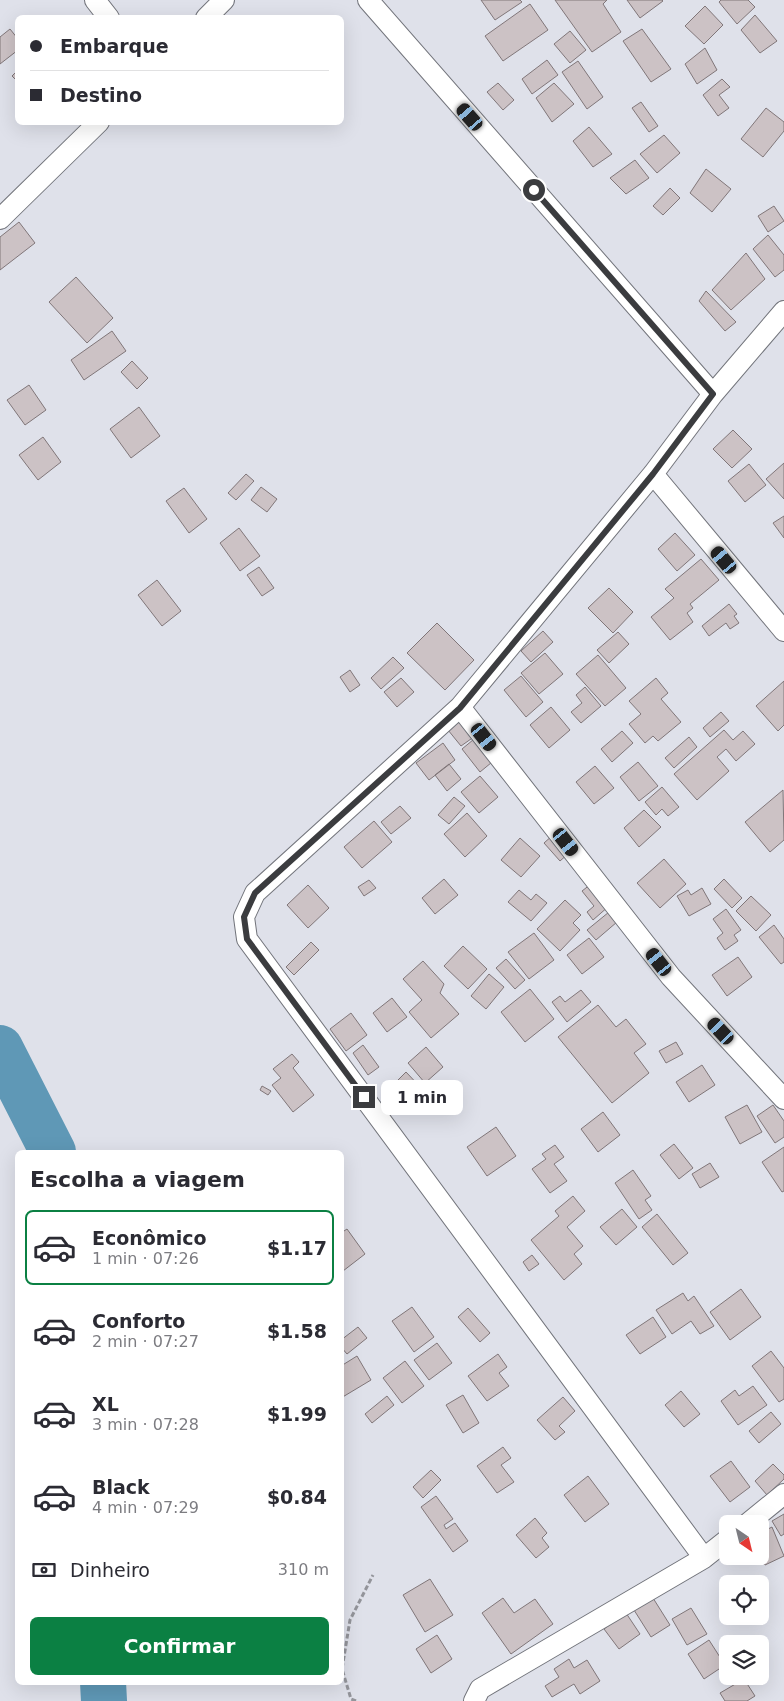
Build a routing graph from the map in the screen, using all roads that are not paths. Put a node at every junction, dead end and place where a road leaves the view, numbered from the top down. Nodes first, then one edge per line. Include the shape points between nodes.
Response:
1 (95, 0) edge
2 (224, 0) edge
3 (368, 0) edge
4 (107, 15) edge
5 (209, 15) edge
6 (95, 125) edge
7 (0, 219) edge
8 (784, 311) edge
9 (713, 394) junction
10 (653, 474) junction
11 (784, 631) edge
12 (460, 708) junction
13 (784, 1099) edge
14 (784, 1494) edge
15 (758, 1515) edge
16 (719, 1546) edge
17 (704, 1558) junction
18 (474, 1701) edge

1 - 4 street
2 - 5 street
3 - 9 street
6 - 7 street
8 - 9 street
9 - 10 street
10 - 11 street
10 - 12 street
12 - 13 street via 671,977
12 - 17 street via 255,893 244,917 247,939
14 - 15 street
16 - 17 street
17 - 18 street via 480,1689

